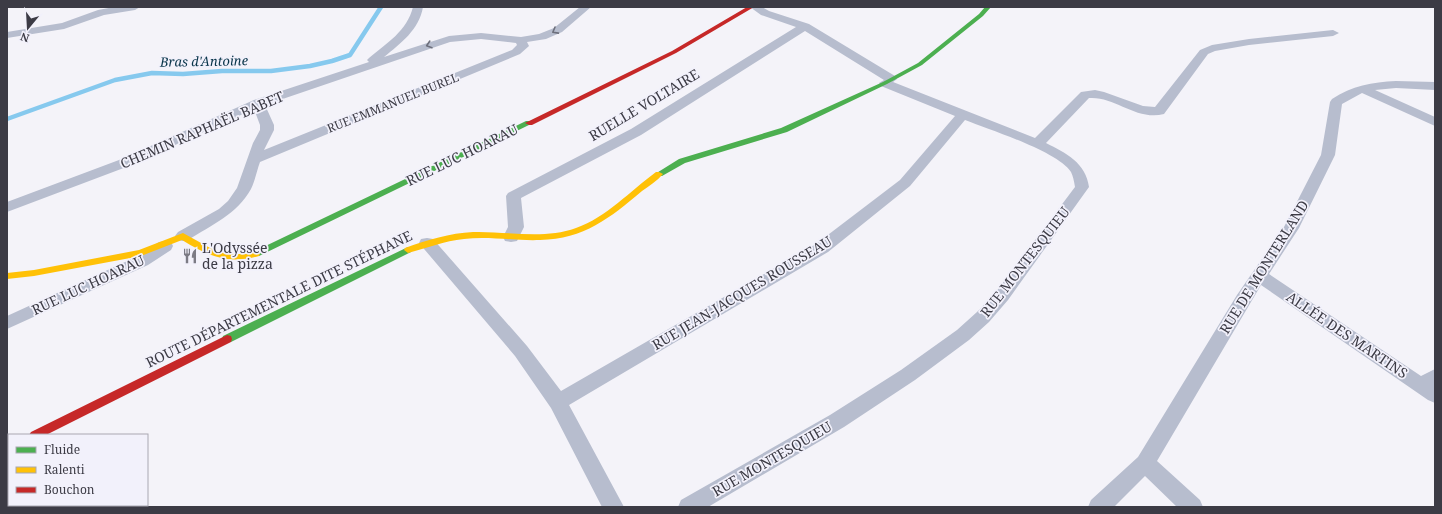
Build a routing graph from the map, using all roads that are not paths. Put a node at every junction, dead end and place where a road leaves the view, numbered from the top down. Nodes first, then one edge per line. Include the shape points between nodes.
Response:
1 (135, 7) edge
2 (418, 7) edge
3 (586, 7) edge
4 (751, 7) edge
5 (756, 7) edge
6 (988, 7) edge
7 (86, 12) edge
8 (805, 26) junction
9 (1333, 32) dead end
10 (7, 35) edge
11 (521, 40) junction
12 (368, 65) junction
13 (888, 81) junction
14 (1435, 86) edge
15 (1363, 89) junction
16 (258, 103) junction
17 (963, 114) junction
18 (1435, 122) edge
19 (1037, 144) junction
20 (255, 159) junction
21 (7, 207) edge
22 (183, 236) junction
23 (511, 237) junction
24 (168, 244) junction
25 (427, 244) junction
26 (1259, 275) junction
27 (7, 276) edge
28 (7, 323) edge
29 (1430, 385) edge
30 (558, 402) junction
31 (37, 434) edge
32 (1145, 462) junction
33 (612, 507) edge
34 (689, 507) edge
35 (1099, 507) edge
36 (1192, 507) edge

1 - 7 street
2 - 12 street, CHEMIN RAPHAËL BABET via 413,23 404,34
3 -> 11 street via 551,34
4 - 22 main road, RUE LUC HOARAU via 674,52 632,73 254,255 237,259 218,256
5 - 8 street, RUE MONTESQUIEU via 765,14
6 - 13 main road, ROUTE DÉPARTEMENTALE DITE STÉPHANE via 920,64
7 - 10 street via 64,26
8 - 13 street, RUE MONTESQUIEU
8 - 23 street, RUELLE VOLTAIRE via 636,132 513,196 516,226
9 - 19 street via 1212,48 1204,52 1159,111 1143,110 1101,95 1085,95
11 -> 12 street via 481,36 449,39
11 - 20 street, RUE EMMANUEL BUREL via 522,46 516,52
12 - 16 street, CHEMIN RAPHAËL BABET
13 - 17 street, RUE MONTESQUIEU
13 - 23 main road, ROUTE DÉPARTEMENTALE DITE STÉPHANE via 784,130 682,161 656,176 606,217 587,227 569,234 544,238
14 - 15 street via 1381,85
15 - 18 street
15 - 26 street, RUE DE MONTERLAND via 1346,94 1336,102 1328,155 1291,228
16 - 20 street via 267,130
16 - 21 street, CHEMIN RAPHAËL BABET via 124,164
17 - 19 street, RUE MONTESQUIEU
17 - 30 street, RUE JEAN-JACQUES ROUSSEAU via 905,183 822,248
19 - 34 street, RUE MONTESQUIEU via 1075,167 1080,173 1082,187 1002,296 983,317 963,335 908,375 837,421
20 - 22 street via 244,188 233,204
22 - 24 main road, RUE LUC HOARAU
23 - 25 main road, ROUTE DÉPARTEMENTALE DITE STÉPHANE via 462,236
24 - 27 main road, RUE LUC HOARAU via 141,253
24 - 28 street, RUE LUC HOARAU via 142,261
25 - 30 street via 522,351
25 - 31 main road, ROUTE DÉPARTEMENTALE DITE STÉPHANE via 398,254
26 - 29 street, ALLÉE DES MARTINS
26 - 32 street, RUE DE MONTERLAND
30 - 33 street
32 - 35 street, RUE DE MONTERLAND
32 - 36 street

